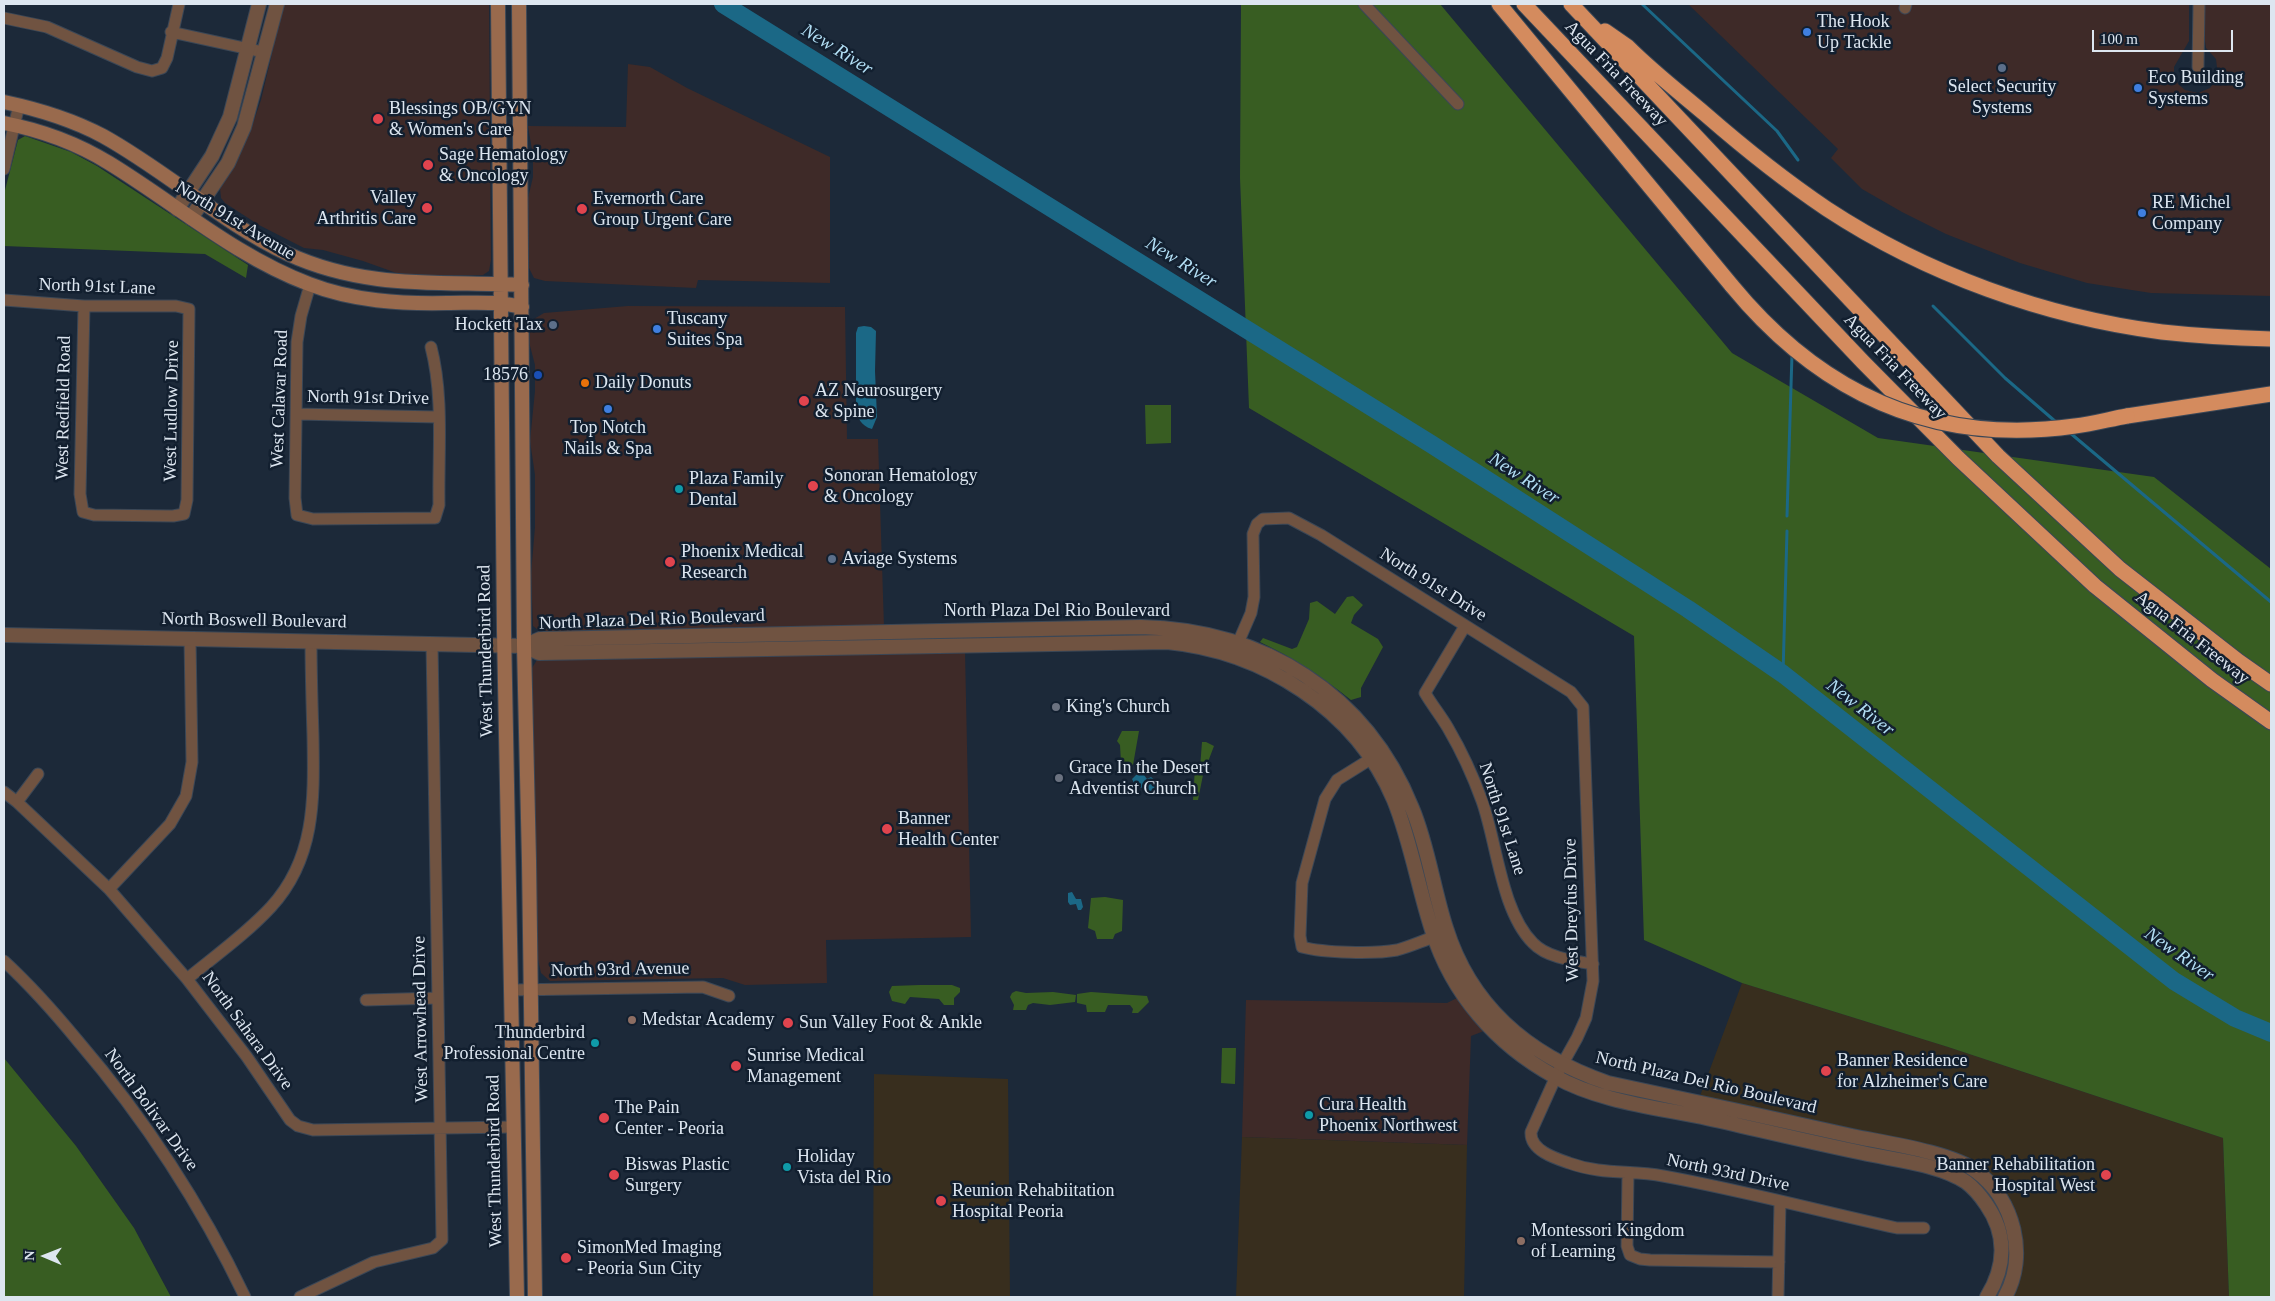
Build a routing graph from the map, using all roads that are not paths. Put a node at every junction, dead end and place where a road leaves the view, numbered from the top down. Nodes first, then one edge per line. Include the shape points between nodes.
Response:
1 (179, 4) edge
2 (259, 4) edge
3 (277, 4) edge
4 (498, 4) edge
5 (520, 4) edge
6 (1364, 4) edge
7 (1499, 4) edge
8 (1524, 4) edge
9 (2199, 4) edge
10 (1574, 7) edge
11 (4, 18) edge
12 (171, 32) junction
13 (247, 48) junction
14 (263, 52) junction
15 (2198, 67) dead end
16 (4, 102) edge
17 (1458, 104) dead end
18 (19, 105) junction
19 (9, 124) edge
20 (4, 169) edge
21 (189, 192) junction
22 (203, 202) junction
23 (177, 209) junction
24 (191, 218) junction
25 (362, 277) junction
26 (502, 284) junction
27 (310, 285) junction
28 (522, 285) junction
29 (4, 300) edge
30 (502, 302) junction
31 (84, 306) junction
32 (522, 307) junction
33 (190, 309) joint
34 (2271, 339) edge
35 (431, 347) dead end
36 (2271, 394) edge
37 (296, 414) junction
38 (438, 417) junction
39 (184, 514) joint
40 (1465, 626) junction
41 (1033, 630) junction
42 (950, 631) junction
43 (858, 632) junction
44 (770, 634) junction
45 (4, 636) edge
46 (639, 636) junction
47 (1189, 638) junction
48 (190, 639) junction
49 (310, 641) junction
50 (1238, 643) junction
51 (432, 644) junction
52 (1034, 644) junction
53 (504, 646) junction
54 (524, 646) junction
55 (950, 646) junction
56 (858, 648) junction
57 (770, 649) junction
58 (639, 651) junction
59 (1301, 681) junction
60 (2271, 684) edge
61 (1578, 699) joint
62 (2271, 722) edge
63 (1376, 755) junction
64 (38, 774) dead end
65 (4, 792) edge
66 (17, 802) junction
67 (109, 889) junction
68 (1434, 937) junction
69 (4, 960) edge
70 (1594, 964) junction
71 (187, 979) junction
72 (531, 989) junction
73 (510, 990) junction
74 (729, 996) dead end
75 (438, 998) junction
76 (366, 1000) dead end
77 (1479, 1006) junction
78 (1562, 1064) junction
79 (1556, 1078) junction
80 (513, 1127) junction
81 (440, 1128) junction
82 (1531, 1139) joint
83 (1628, 1173) junction
84 (533, 1196) junction
85 (1780, 1202) junction
86 (1924, 1228) dead end
87 (2008, 1235) junction
88 (1778, 1262) junction
89 (245, 1297) edge
90 (300, 1297) edge
91 (517, 1297) edge
92 (536, 1297) edge
93 (1778, 1297) edge
94 (1986, 1297) edge
95 (2005, 1297) edge

1 - 12 street
2 - 13 street
3 - 14 street
4 - 26 main road, West Thunderbird Road
5 - 28 main road
6 - 17 street
7 - 36 highway, bridge via 1754,313 1806,360 1843,386 1889,407 1956,425 2012,430 2076,426
8 - 62 highway, Agua Fria Freeway via 1958,458 2095,586 2212,680
9 - 15 street
10 - 34 highway via 1628,47 1770,168 1829,210 1918,259 2015,298 2092,318 2169,332
10 - 60 highway, Agua Fria Freeway via 1998,456 2120,569
11 - 12 street via 47,27 152,71 162,68
12 - 13 street
13 - 14 street
13 - 21 street via 227,125
14 - 22 street via 244,127 228,163
16 - 18 main road, North 91st Avenue
18 - 19 street
18 - 21 main road, North 91st Avenue via 103,136
19 - 20 street
19 - 23 main road, North 91st Avenue via 69,143 102,159
21 - 22 main road, North 91st Avenue
21 - 23 street
22 - 24 street
22 - 25 main road, North 91st Avenue via 259,239 289,254
23 - 24 main road, North 91st Avenue
24 - 27 main road, North 91st Avenue via 250,256
25 - 26 main road, North 91st Avenue via 405,283
25 - 27 main road via 343,280 330,277
26 - 28 main road, North 91st Avenue
26 - 30 main road, West Thunderbird Road
27 - 30 main road, North 91st Avenue via 357,298 403,303
27 - 37 street, West Calavar Road via 298,329
28 - 32 main road
29 - 31 street, North 91st Lane
30 - 32 main road, North 91st Avenue
30 - 53 main road, West Thunderbird Road
31 - 33 street, North 91st Lane via 176,306
31 - 39 street, West Redfield Road via 80,494 83,512 94,515
32 - 54 main road
33 - 39 street, West Ludlow Drive via 187,500
35 - 38 street via 436,366
37 - 38 street, North 91st Drive
37 - 38 street, West Calavar Road via 297,515 313,519 435,518 438,505
40 - 50 street, North 91st Drive via 1302,524 1289,518 1263,519 1253,534 1254,597
40 - 61 street, North 91st Drive
40 - 70 street, North 91st Lane via 1426,693 1470,771 1483,803 1513,913 1524,932 1534,945 1548,952
41 - 42 street, North Plaza Del Rio Boulevard
41 - 47 street, North Plaza Del Rio Boulevard via 1141,626
41 - 52 street
42 - 43 street, North Plaza Del Rio Boulevard
42 - 55 street
43 - 44 street, North Plaza Del Rio Boulevard
43 - 56 street
44 - 46 street, North Plaza Del Rio Boulevard
44 - 57 street
45 - 48 street, North Boswell Boulevard
46 - 54 street, North Plaza Del Rio Boulevard via 540,639
46 - 58 street
47 - 50 street, North Plaza Del Rio Boulevard
47 - 52 street, North Plaza Del Rio Boulevard
47 - 59 street, North Plaza Del Rio Boulevard
48 - 49 street, North Boswell Boulevard
48 - 67 street via 192,762 186,796 170,824
49 - 51 street, North Boswell Boulevard
49 - 71 street via 313,803 308,840 293,873 272,906
50 - 59 street, North Plaza Del Rio Boulevard via 1276,658
51 - 53 street, North Boswell Boulevard
51 - 75 street, West Arrowhead Drive
52 - 55 street, North Plaza Del Rio Boulevard
53 - 54 street, North Plaza Del Rio Boulevard
53 - 73 main road, West Thunderbird Road
54 - 58 street, North Plaza Del Rio Boulevard via 539,653
54 - 72 main road
55 - 56 street, North Plaza Del Rio Boulevard
56 - 57 street, North Plaza Del Rio Boulevard
57 - 58 street, North Plaza Del Rio Boulevard
59 - 63 street, North Plaza Del Rio Boulevard via 1332,694 1346,708
61 - 70 street, West Dreyfus Drive via 1583,707 1584,721
63 - 68 street, North Plaza Del Rio Boulevard via 1400,818
63 - 68 street via 1338,780 1324,799 1302,883 1302,946 1314,950 1396,950
63 - 77 street, North Plaza Del Rio Boulevard via 1399,778 1419,827 1450,941
64 - 66 street
65 - 66 street, North Sahara Drive
66 - 67 street, North Sahara Drive
67 - 71 street, North Sahara Drive
68 - 77 street, North Plaza Del Rio Boulevard via 1448,971
69 - 89 street, North Bolivar Drive via 113,1082 154,1138 205,1220
70 - 78 street, West Dreyfus Drive via 1586,1018
71 - 81 street, North Sahara Drive via 290,1120 298,1126 312,1130
72 - 73 street, North 93rd Avenue
72 - 74 street, North 93rd Avenue via 703,986
72 - 84 main road
73 - 80 main road, West Thunderbird Road
75 - 76 street
75 - 81 street, West Arrowhead Drive
77 - 78 street, North Plaza Del Rio Boulevard
77 - 79 street, North Plaza Del Rio Boulevard via 1517,1053
78 - 79 street, West Dreyfus Drive
78 - 87 street, North Plaza Del Rio Boulevard via 1608,1083 1964,1164 1986,1180 2002,1202
79 - 82 street, West Dreyfus Drive via 1531,1132
79 - 87 street, North Plaza Del Rio Boulevard via 1616,1099 1950,1174 1975,1190
80 - 81 street, North Sahara Drive
80 - 84 main road via 521,1132 525,1172
80 - 91 main road, West Thunderbird Road
81 - 90 street, West Arrowhead Drive via 442,1240 433,1248 374,1262
82 - 83 street, North 93rd Drive via 1542,1151 1567,1162 1599,1172
83 - 85 street, North 93rd Drive via 1662,1176
83 - 88 street via 1627,1246 1630,1254 1650,1260
84 - 92 main road
85 - 86 street, North 93rd Drive via 1897,1228
85 - 88 street
87 - 94 street via 2000,1269
87 - 95 street via 2016,1265
88 - 93 street

